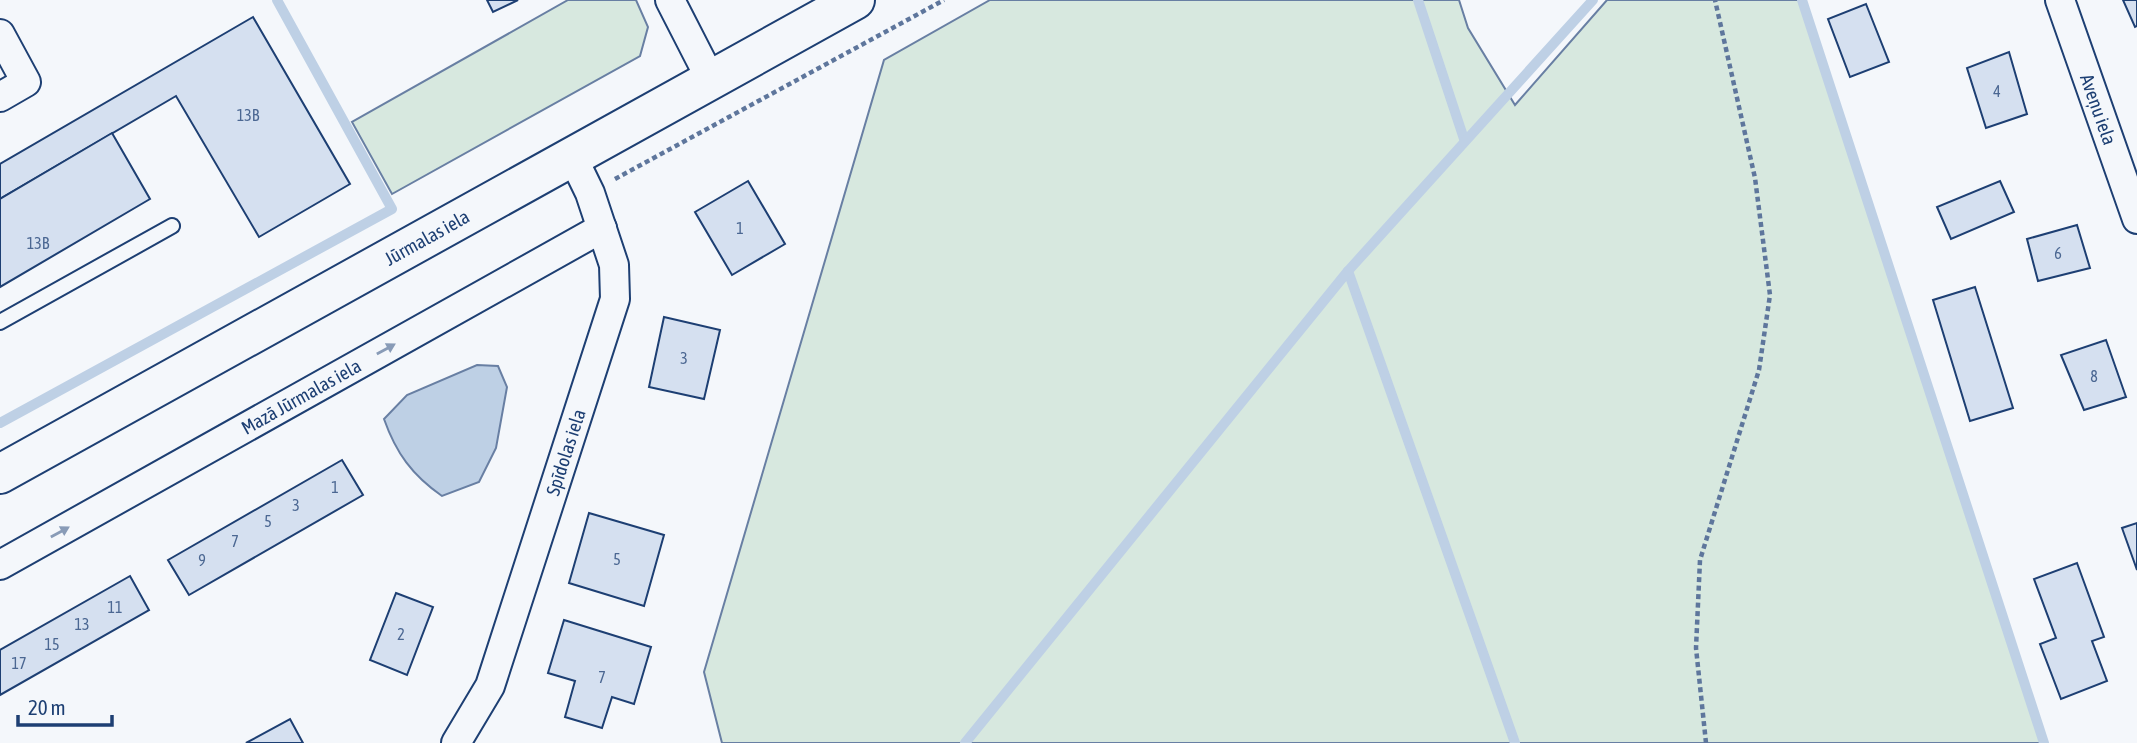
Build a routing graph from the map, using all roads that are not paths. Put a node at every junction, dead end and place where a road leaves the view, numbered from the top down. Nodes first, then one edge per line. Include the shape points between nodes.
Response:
1 (670, 0) edge
2 (855, 0) edge
3 (2060, 0) edge
4 (0, 34) edge
5 (711, 80) junction
6 (0, 97) edge
7 (573, 158) junction
8 (2137, 219) edge
9 (172, 226) dead end
10 (602, 229) junction
11 (0, 322) edge
12 (0, 474) edge
13 (0, 565) edge
14 (456, 743) edge

1 - 5 street
2 - 5 main road, Jūrmalas iela
3 - 8 street, Aveņu iela
4 - 6 street via 26,82
5 - 7 main road, Jūrmalas iela
7 - 10 street, Spīdolas iela
7 - 12 main road, Jūrmalas iela
9 - 11 lane
13 -> 10 street, Mazā Jūrmalas iela
10 - 14 street, Spīdolas iela via 614,265 615,299 490,686

